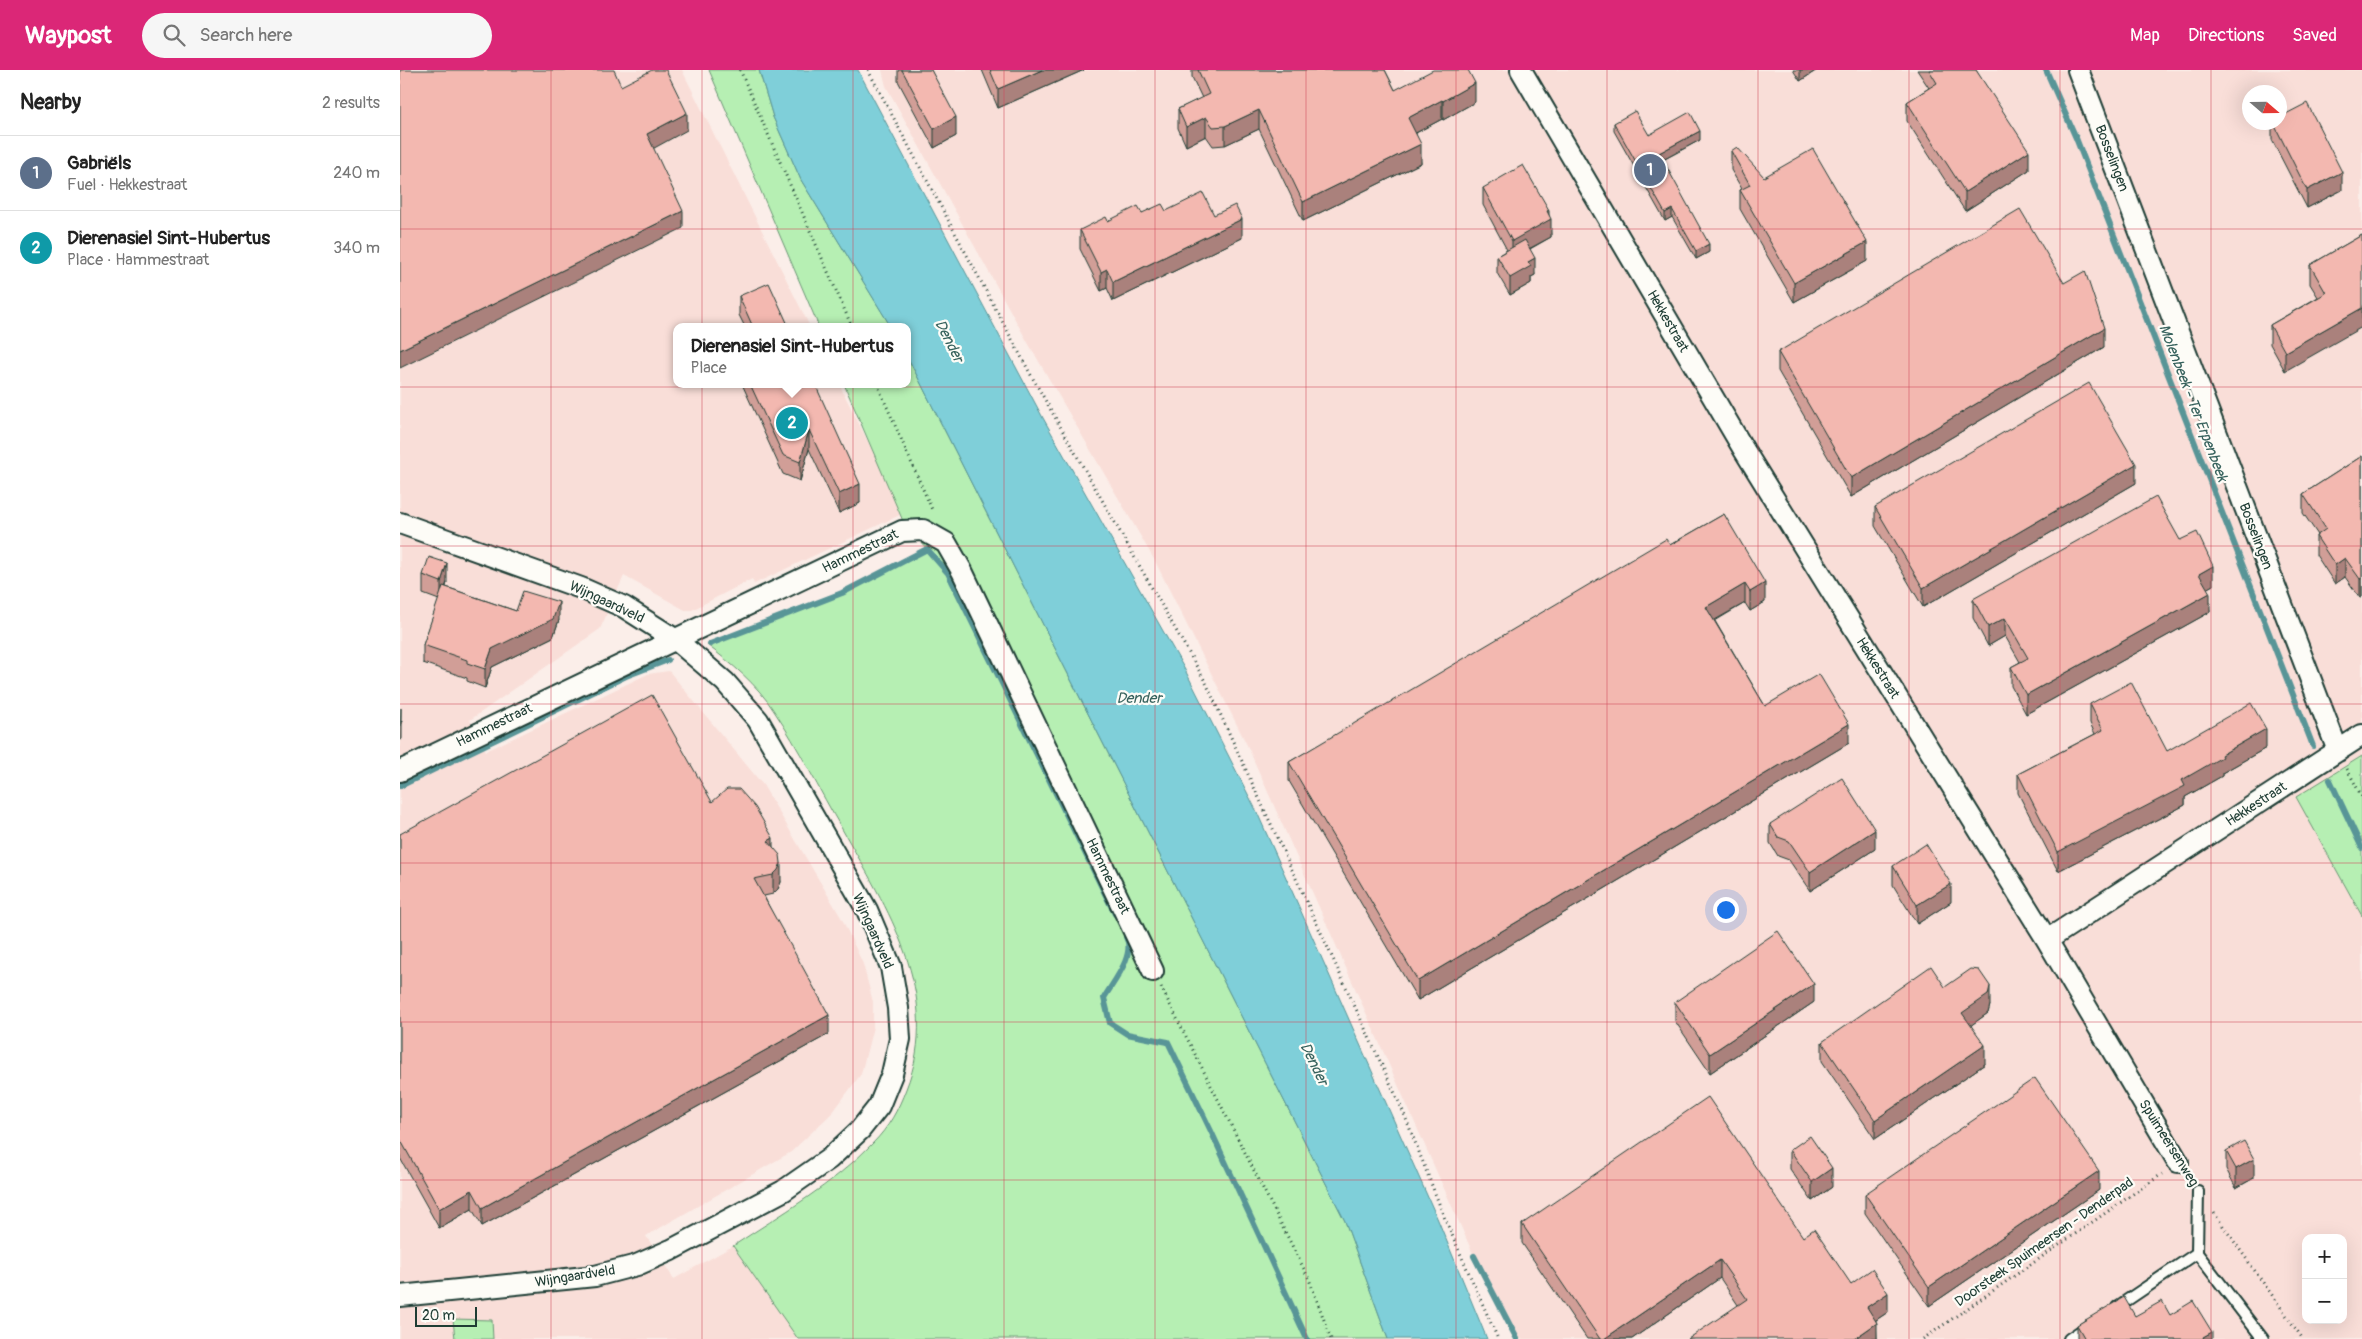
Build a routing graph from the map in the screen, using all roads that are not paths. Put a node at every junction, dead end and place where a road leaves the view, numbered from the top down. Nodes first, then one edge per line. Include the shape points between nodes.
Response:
1 (1521, 70) edge
2 (2078, 70) edge
3 (400, 523) edge
4 (676, 640) junction
5 (2362, 735) edge
6 (2338, 751) junction
7 (400, 771) edge
8 (2047, 940) junction
9 (1153, 971) road end
10 (2178, 1162) road end
11 (2198, 1191) road end
12 (2197, 1253) junction
13 (400, 1296) edge
14 (2069, 1339) edge
15 (2263, 1339) edge

1 - 8 street, Hekkestraat via 1744,450
2 - 6 street, Bosselingen
3 - 4 street, Wijngaardveld via 581,588 624,607
4 - 7 street, Hammestraat
4 - 9 street, Hammestraat via 902,531 923,530 946,543
4 - 13 street, Wijngaardveld via 724,682 758,720 867,910 881,941 892,968 900,1039 892,1074 879,1106 860,1130 829,1159 783,1191 637,1265 595,1276
5 - 6 street, Hekkestraat
6 - 8 street, Hekkestraat
8 - 10 street, Spuimeersenweg
11 - 12 lane
12 - 14 lane
12 - 15 lane

